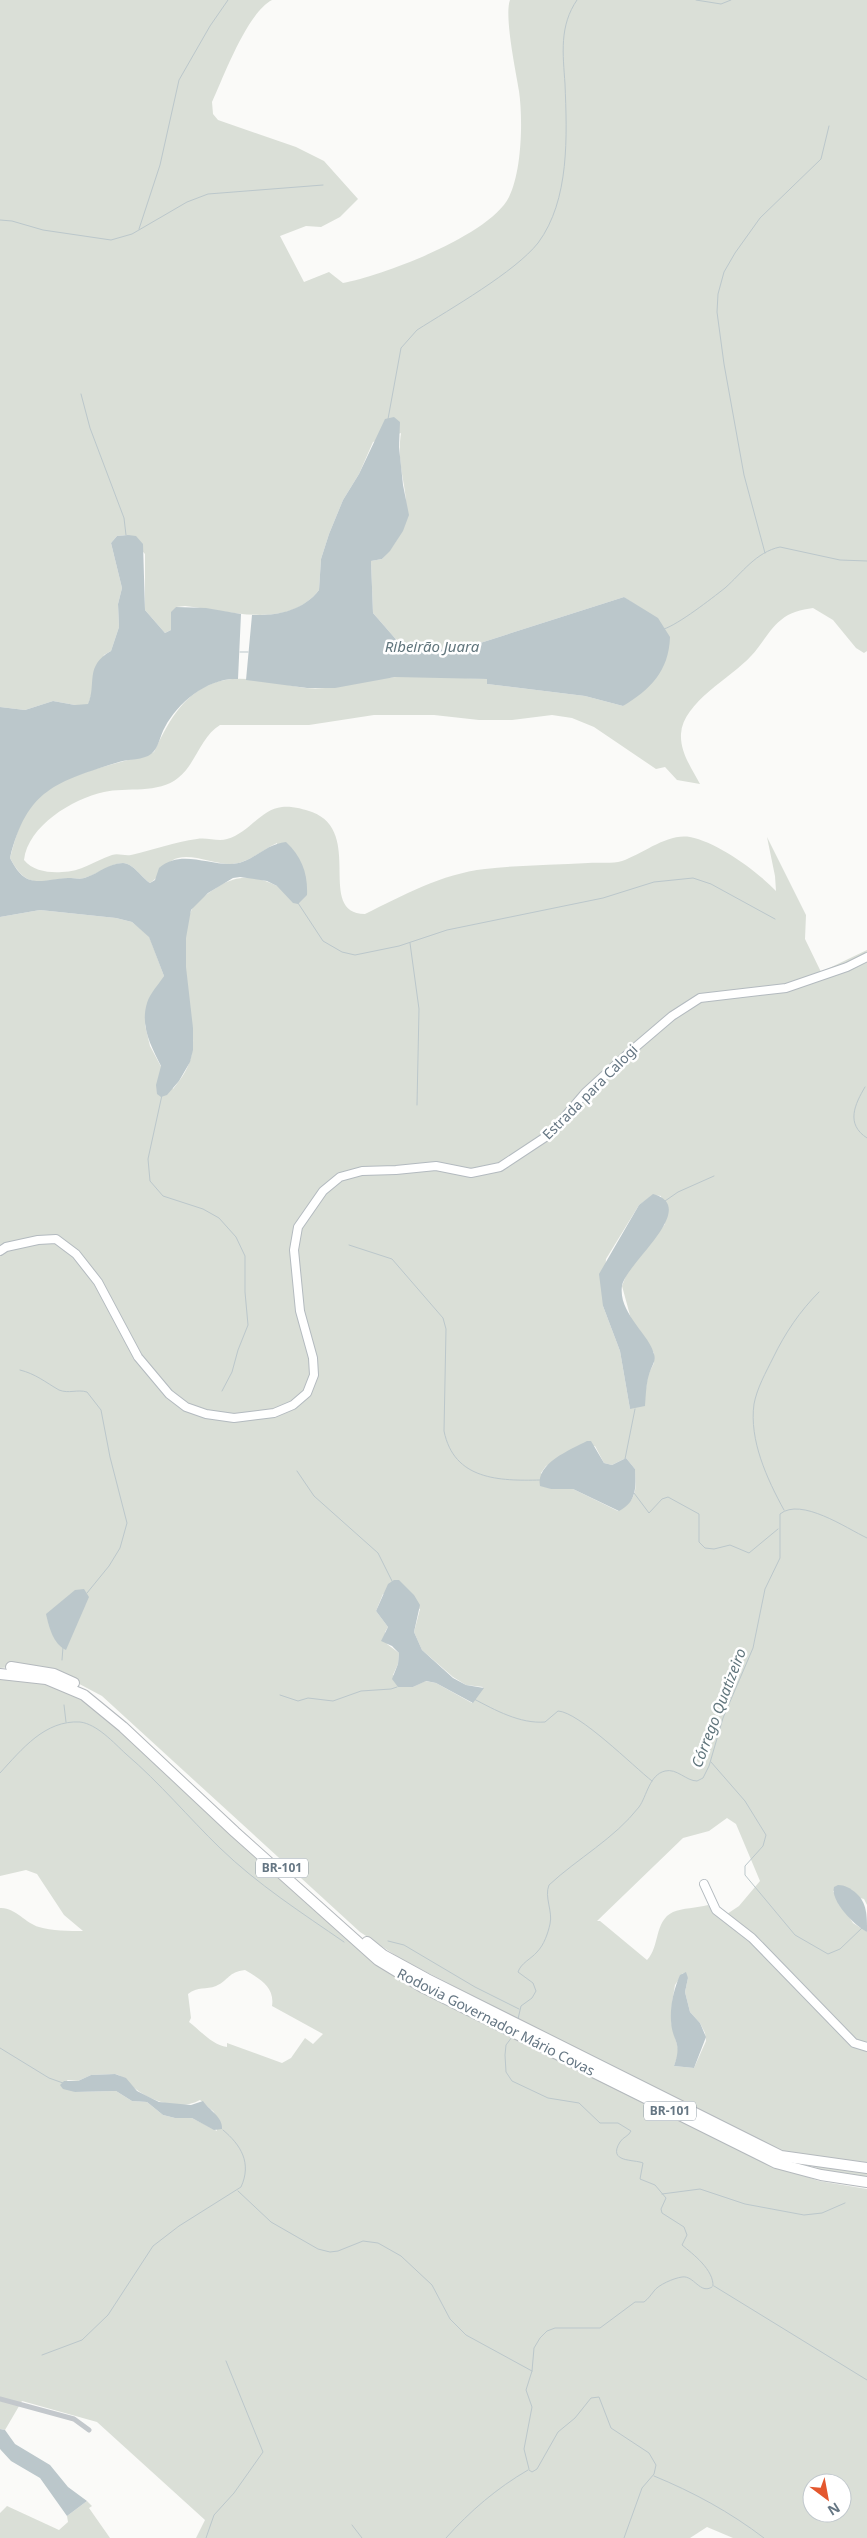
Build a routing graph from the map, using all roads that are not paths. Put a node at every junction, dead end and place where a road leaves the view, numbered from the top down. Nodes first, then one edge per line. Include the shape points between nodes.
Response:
1 (867, 956) edge
2 (0, 1251) edge
3 (0, 1668) edge
4 (0, 1674) edge
5 (704, 1884) dead end
6 (503, 2022) junction
7 (526, 2033) junction
8 (867, 2047) edge
9 (867, 2168) edge
10 (867, 2182) edge
11 (0, 2399) edge
12 (89, 2430) dead end

1 - 2 street, Estrada para Calogi via 847,967 786,988 700,998 672,1016 631,1051 585,1093 550,1134 500,1167 471,1173 436,1166 362,1171 340,1178 323,1191 298,1227 294,1250 300,1311 313,1358 314,1375 307,1394 293,1405 274,1413 234,1418 186,1407 169,1394 138,1357 98,1282 76,1254 56,1239 38,1240
3 - 6 highway, Rodovia Governador Mário Covas / BR-101 via 25,1668 54,1674 104,1703 308,1891 383,1955
4 - 6 highway, Rodovia Governador Mário Covas / BR-101 via 46,1679 84,1695 116,1720 378,1960 424,1988
5 - 8 street via 716,1910 752,1938 854,2042
6 - 7 highway, Rodovia Governador Mário Covas / BR-101
7 - 9 highway, Rodovia Governador Mário Covas / BR-101 via 781,2156
7 - 10 highway, Rodovia Governador Mário Covas / BR-101 via 776,2163 821,2175
11 - 12 street via 74,2419

